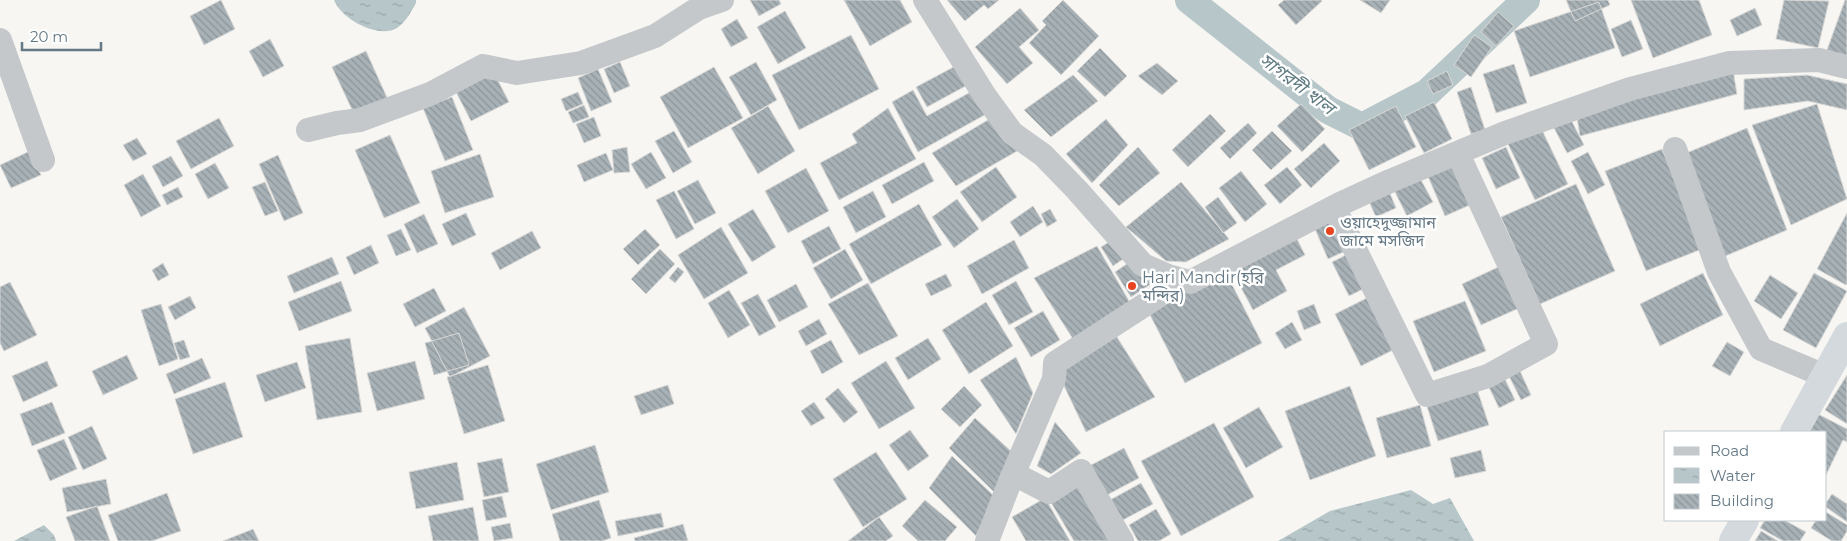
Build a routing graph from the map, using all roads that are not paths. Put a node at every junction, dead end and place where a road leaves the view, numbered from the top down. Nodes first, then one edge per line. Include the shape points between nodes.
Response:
1 (722, 0) edge
2 (925, 0) edge
3 (0, 40) edge
4 (1847, 67) edge
5 (308, 130) dead end
6 (1675, 150) dead end
7 (1458, 154) junction
8 (43, 160) dead end
9 (1334, 207) junction
10 (1168, 276) junction
11 (1847, 336) edge
12 (1825, 376) junction
13 (1795, 431) edge
14 (1014, 474) junction
15 (1744, 521) edge
16 (987, 541) edge
17 (1122, 541) edge
18 (1733, 541) edge

1 - 5 street via 700,8 655,36 581,63 517,73 483,66 430,94 360,120
2 - 10 street via 1012,133 1043,155 1143,264
3 - 8 street
4 - 7 street via 1819,60 1729,63 1630,89 1505,133
6 - 12 street via 1719,272 1762,349
7 - 9 street
7 - 9 street via 1546,344 1488,376 1428,395
9 - 10 street via 1190,282
10 - 14 street via 1163,294 1055,363 1054,379
11 - 12 highway
12 - 13 highway
14 - 16 street
14 - 17 street via 1049,492 1081,471
15 - 18 highway

